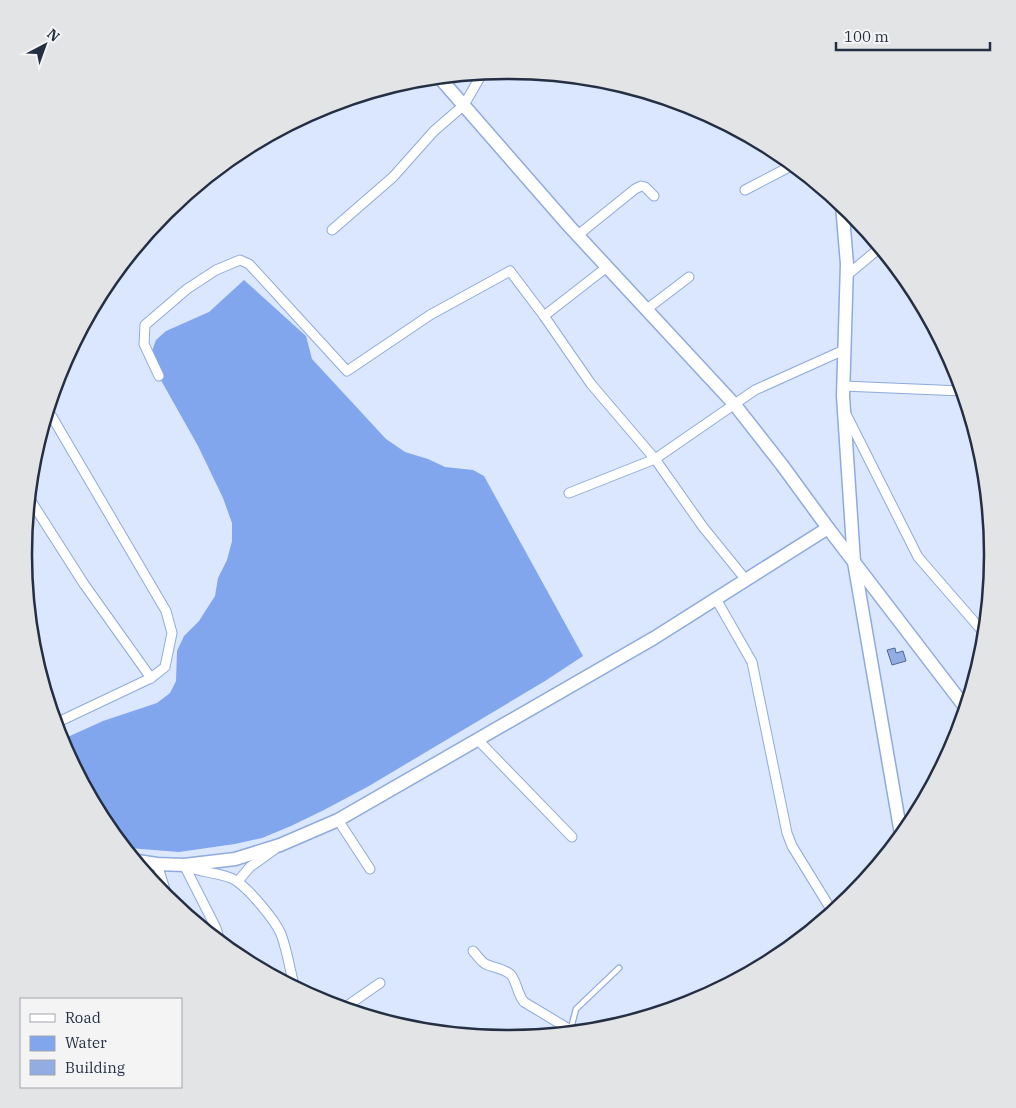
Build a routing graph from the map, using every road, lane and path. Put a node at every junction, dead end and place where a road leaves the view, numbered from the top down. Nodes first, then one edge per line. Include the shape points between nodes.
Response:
1 (478, 80) edge
2 (445, 83) edge
3 (464, 105) junction
4 (786, 169) edge
5 (745, 190) dead end
6 (654, 196) dead end
7 (843, 217) edge
8 (332, 230) dead end
9 (578, 235) junction
10 (875, 252) edge
11 (608, 267) junction
12 (846, 276) junction
13 (689, 277) dead end
14 (647, 310) junction
15 (544, 316) junction
16 (844, 350) junction
17 (159, 376) dead end
18 (843, 386) junction
19 (954, 391) edge
20 (734, 405) junction
21 (844, 410) junction
22 (53, 418) edge
23 (654, 459) junction
24 (569, 493) dead end
25 (35, 508) edge
26 (828, 528) junction
27 (854, 562) junction
28 (746, 580) junction
29 (716, 599) junction
30 (977, 625) edge
31 (151, 678) junction
32 (960, 700) edge
33 (63, 720) edge
34 (477, 739) junction
35 (338, 820) junction
36 (899, 823) edge
37 (572, 837) dead end
38 (280, 845) junction
39 (147, 863) edge
40 (157, 864) junction
41 (184, 865) junction
42 (370, 869) dead end
43 (162, 879) edge
44 (238, 881) junction
45 (828, 905) edge
46 (216, 929) edge
47 (473, 951) dead end
48 (618, 968) dead end
49 (292, 977) edge
50 (380, 982) dead end
51 (351, 1003) edge
52 (572, 1025) edge
53 (562, 1026) edge

1 - 3 street
2 - 3 street
3 - 8 street via 434,131 393,177
3 - 9 street
4 - 5 street
6 - 9 street via 641,186
7 - 12 street
9 - 11 street
10 - 12 street
11 - 14 street
11 - 15 street
12 - 16 street
13 - 14 street
14 - 20 street
15 - 17 street via 510,271 430,315 346,370 249,264 240,260 216,270 145,325 144,344
15 - 23 street via 591,384
16 - 18 street
16 - 20 street via 755,390
18 - 19 street
18 - 21 street
20 - 23 street
20 - 26 street
21 - 27 street
21 - 30 street via 918,557
22 - 31 street via 166,611 172,633 165,667
23 - 24 street
23 - 28 street
25 - 31 street via 84,584
26 - 27 street
26 - 28 street
27 - 32 street
27 - 36 street
28 - 29 street
29 - 34 street
29 - 45 street via 752,662 790,839
31 - 33 street
34 - 35 street
34 - 37 street
35 - 38 street
35 - 42 street
38 - 41 street via 235,859
38 - 44 street via 250,867
39 - 40 street
40 - 41 street
40 - 43 street
41 - 44 street
41 - 46 street
44 - 49 street via 278,927
47 - 53 street via 484,964 510,974 524,1002
48 - 52 lane via 576,1009
50 - 51 street

